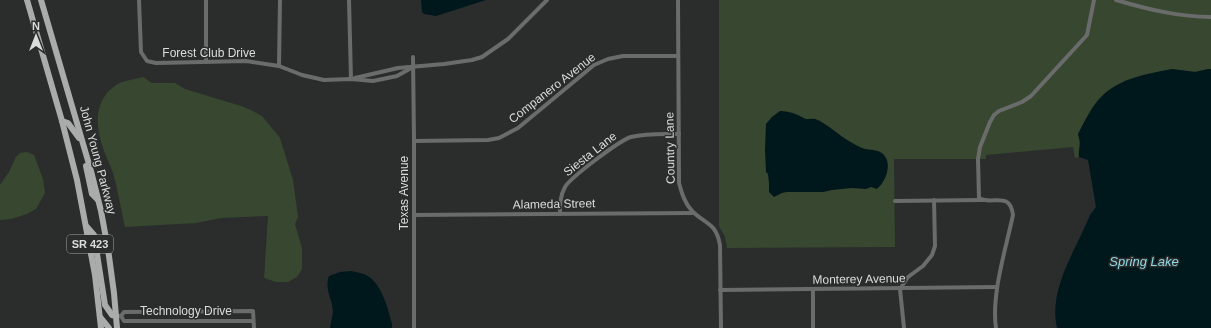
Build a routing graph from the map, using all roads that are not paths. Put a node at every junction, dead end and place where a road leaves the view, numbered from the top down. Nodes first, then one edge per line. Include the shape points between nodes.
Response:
1 (27, 0) edge
2 (41, 0) edge
3 (139, 0) edge
4 (206, 0) edge
5 (280, 0) edge
6 (349, 0) edge
7 (547, 0) edge
8 (678, 0) edge
9 (1094, 0) edge
10 (1116, 0) edge
11 (1211, 17) edge
12 (678, 56) junction
13 (413, 57) dead end
14 (206, 62) junction
15 (279, 66) junction
16 (413, 67) junction
17 (351, 79) junction
18 (62, 121) junction
19 (679, 134) junction
20 (414, 141) junction
21 (98, 200) junction
22 (934, 200) junction
23 (983, 200) junction
24 (895, 201) dead end
25 (694, 213) junction
26 (560, 214) junction
27 (414, 215) junction
28 (86, 226) junction
29 (997, 287) junction
30 (900, 289) junction
31 (720, 290) junction
32 (813, 290) junction
33 (118, 316) junction
34 (100, 318) junction
35 (253, 321) junction
36 (101, 328) edge
37 (109, 328) edge
38 (117, 328) edge
39 (254, 328) edge
40 (414, 328) edge
41 (721, 328) edge
42 (813, 328) edge
43 (904, 328) edge
44 (996, 328) edge

1 - 18 main road, John Young Parkway / SR 423
2 - 21 main road, John Young Parkway / SR 423
3 - 14 street, Forest Club Drive via 141,52 147,61
4 - 14 street
5 - 15 street
6 - 17 street
7 - 16 street, Forest Club Drive via 508,39 482,57
8 - 12 street, Country Lane
9 - 23 street via 1087,35 1031,96 999,111 990,122 978,159 978,195
10 - 11 street via 1159,12
12 - 19 street, Country Lane
12 - 20 street, Companero Avenue via 623,56 594,65 518,128 498,138
13 - 16 street, Texas Avenue
14 - 15 street, Forest Club Drive via 246,61
15 - 17 street, Forest Club Drive via 324,80
16 - 17 street, Forest Club Drive
16 - 17 street, Forest Club Drive via 397,76 373,81
16 - 20 street, Texas Avenue
18 - 21 main road via 68,123 79,138 92,194
18 - 28 main road, John Young Parkway / SR 423
19 - 25 street, Country Lane via 679,183 687,205
19 - 26 street, Siesta Lane via 644,134 628,138 616,145 565,186 560,200
20 - 27 street, Texas Avenue
21 - 33 main road, John Young Parkway / SR 423
22 - 23 street
22 - 24 street
22 - 30 street via 935,246 932,255 923,266 908,277
23 - 29 street via 1008,202 1013,215
25 - 26 street, Alameda Street
25 - 31 street, Country Lane via 715,230 718,237
26 - 27 street, Alameda Street
27 - 40 street, Texas Avenue
28 - 33 main road via 94,235 105,305 112,315
28 - 34 main road, John Young Parkway / SR 423
29 - 30 street, Monterey Avenue
29 - 44 street via 994,317
30 - 32 street, Monterey Avenue
30 - 43 street
31 - 32 street, Monterey Avenue
31 - 41 street, Country Lane
32 - 42 street
33 - 35 street, Technology Drive via 124,321
33 - 35 street, Technology Drive via 124,312 253,311
33 - 38 main road, John Young Parkway / SR 423
34 - 36 main road, John Young Parkway / SR 423
34 - 37 main road
35 - 39 street

